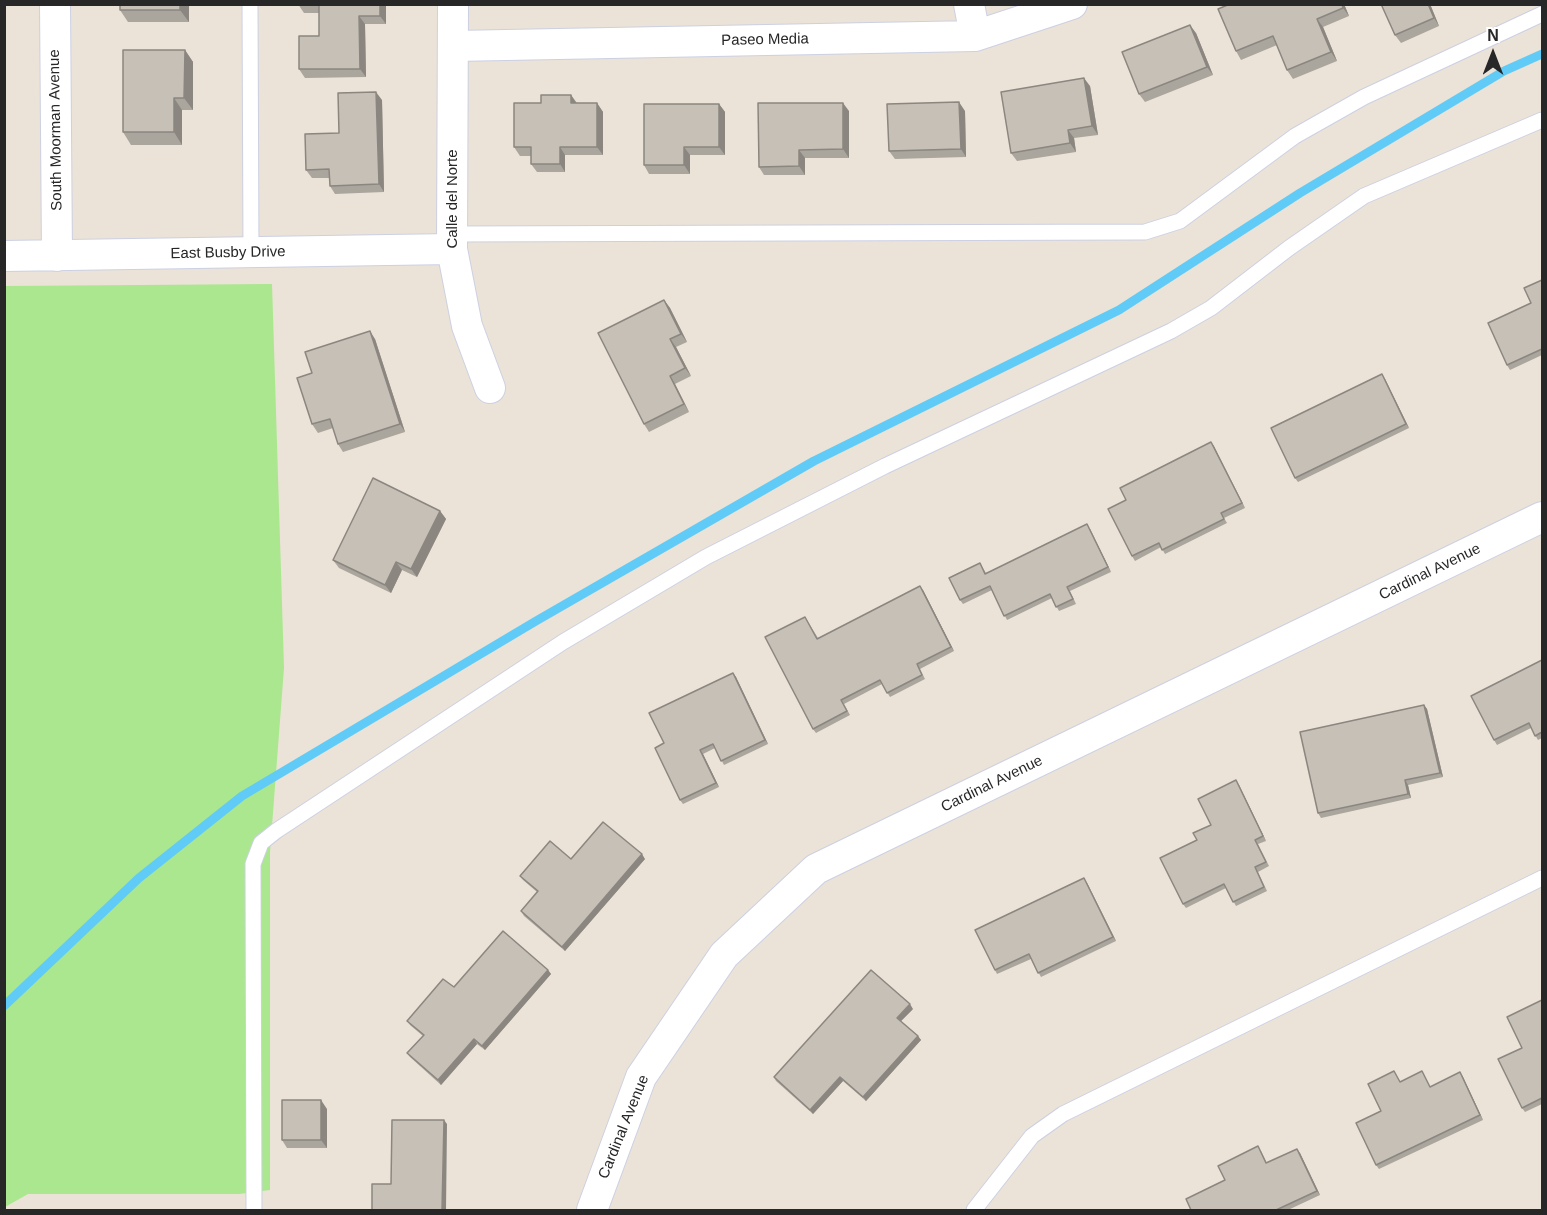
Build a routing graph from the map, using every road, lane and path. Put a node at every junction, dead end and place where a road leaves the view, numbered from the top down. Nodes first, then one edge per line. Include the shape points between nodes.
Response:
1 (55, 4) edge
2 (250, 4) edge
3 (453, 4) edge
4 (969, 4) edge
5 (1072, 4) edge
6 (1542, 14) edge
7 (975, 36) junction
8 (454, 46) junction
9 (1542, 120) edge
10 (452, 241) junction
11 (250, 253) junction
12 (4, 256) edge
13 (57, 256) junction
14 (490, 387) dead end
15 (1542, 517) edge
16 (1542, 878) edge
17 (254, 1210) edge
18 (592, 1210) edge
19 (974, 1210) edge

1 - 13 street, South Moorman Avenue
2 - 11 lane
3 - 8 street, Calle del Norte
4 - 7 street
5 - 7 street, Paseo Media
6 - 10 lane via 1364,97 1295,136 1180,221 1145,232
7 - 8 street, Paseo Media
8 - 10 street, Calle del Norte
9 - 17 lane via 1364,196 1211,308 1171,331 885,466 705,557 563,642 261,843 253,864
10 - 11 street, East Busby Drive
10 - 14 street, Calle del Norte via 467,326
11 - 13 street, East Busby Drive
12 - 13 street, East Busby Drive
15 - 18 street, Cardinal Avenue via 816,869 724,955 641,1077
16 - 19 lane via 1063,1114 1032,1136

